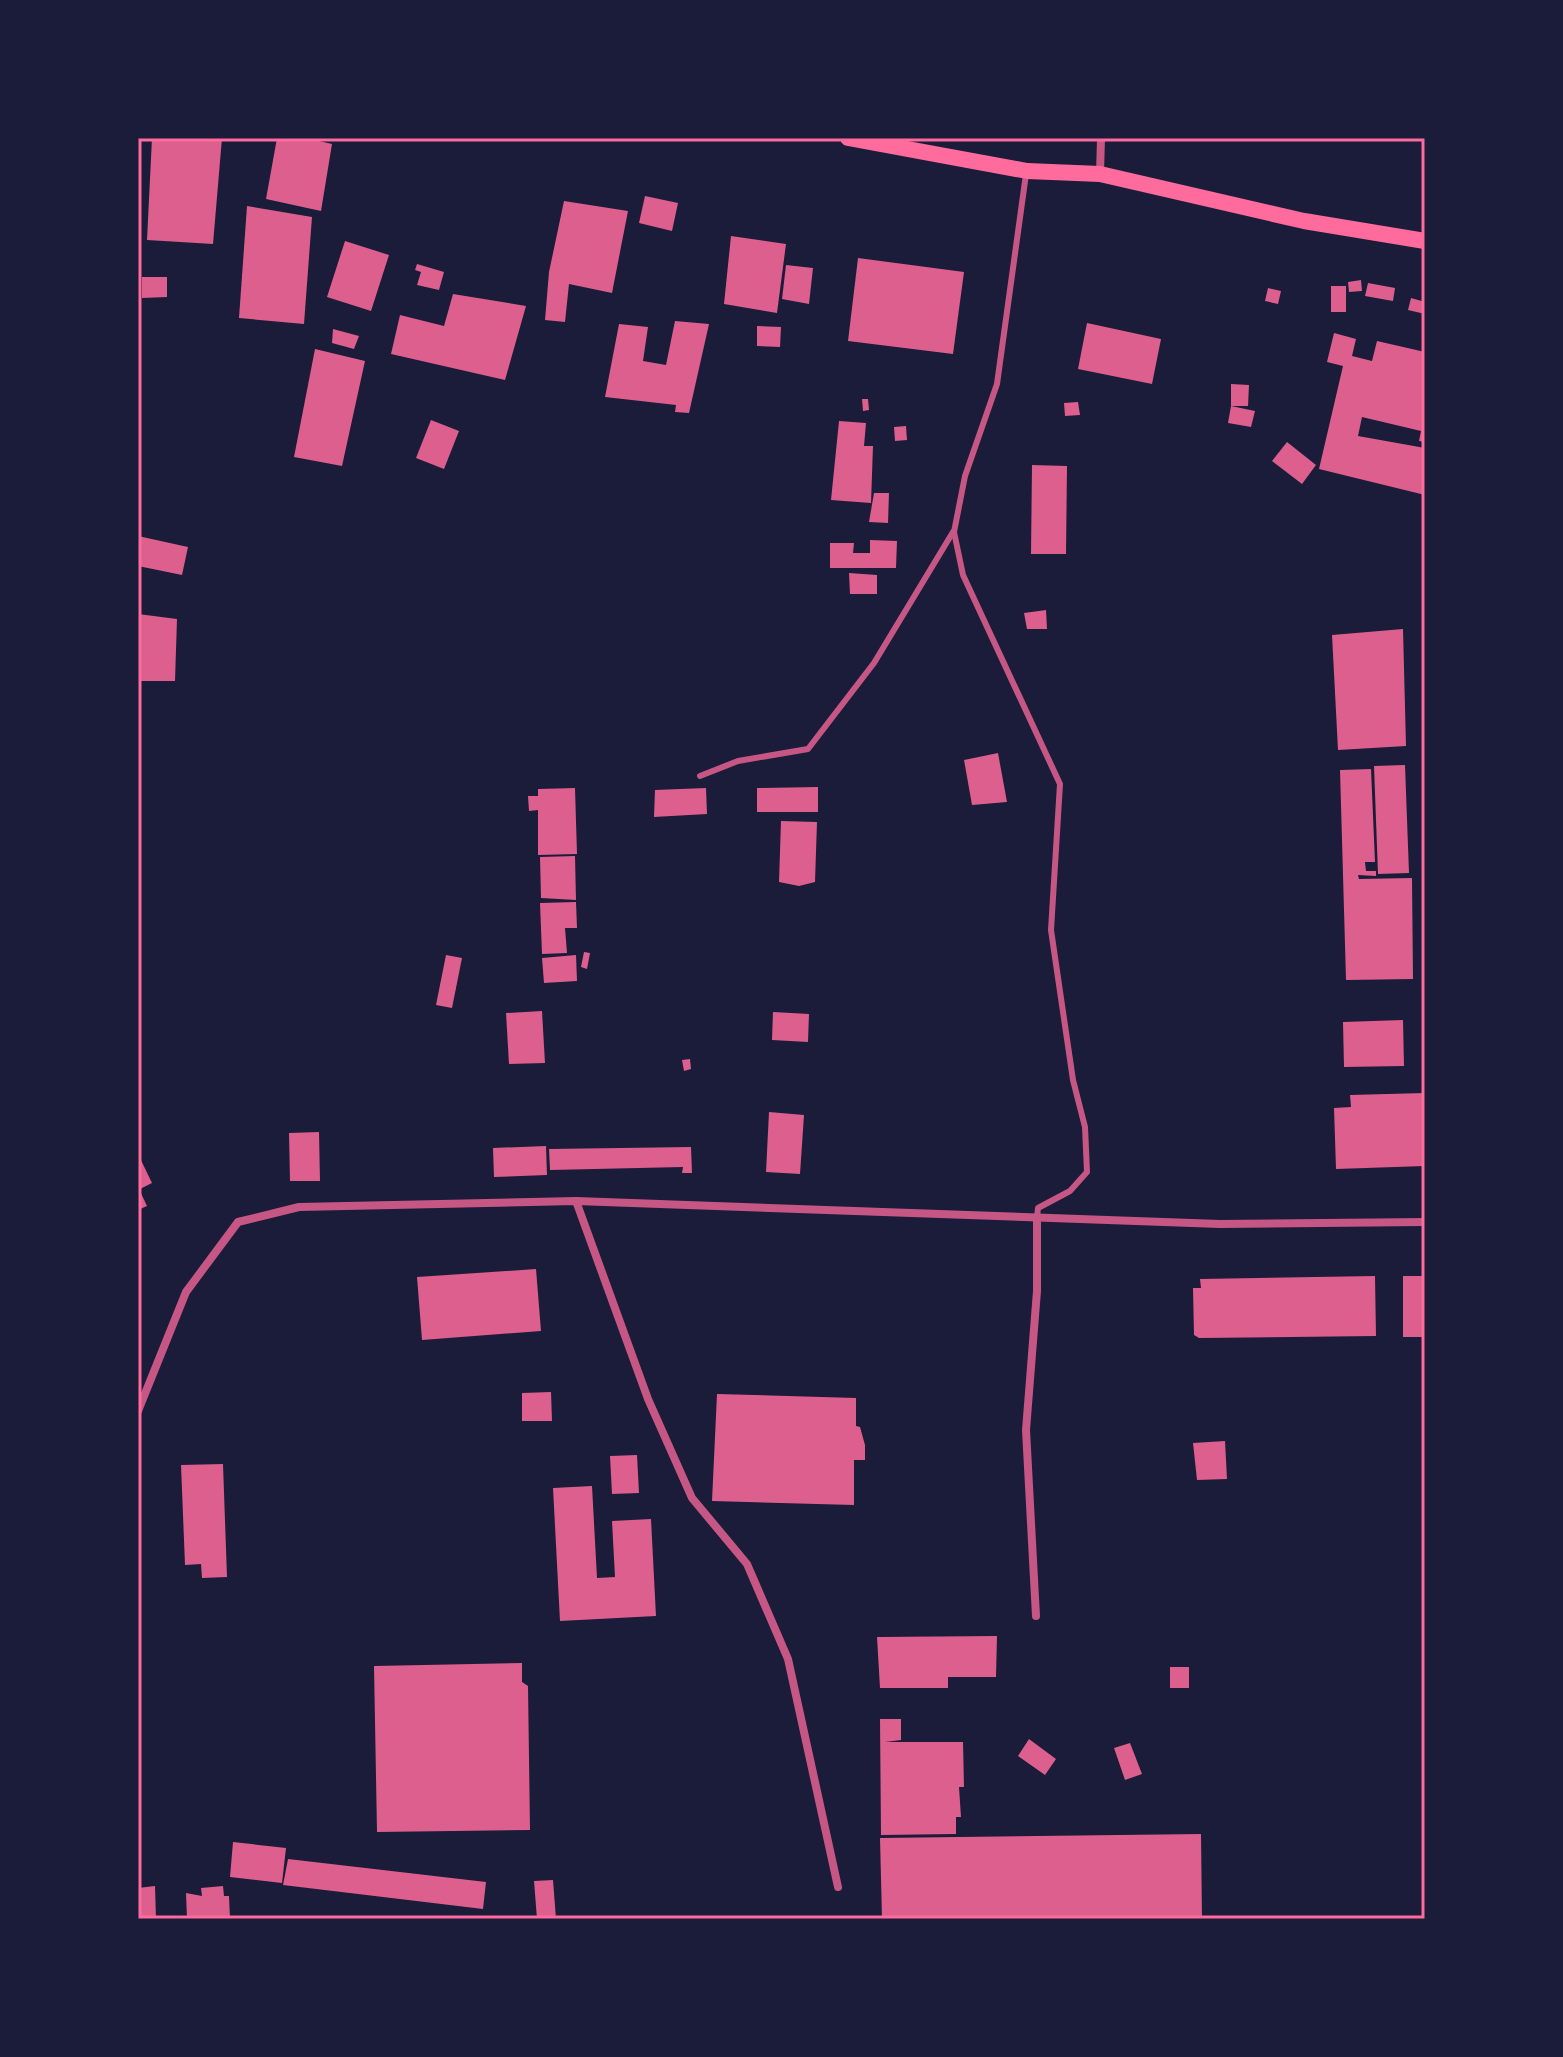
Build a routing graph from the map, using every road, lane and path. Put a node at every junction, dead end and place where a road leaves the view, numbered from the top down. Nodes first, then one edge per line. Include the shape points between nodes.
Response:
1 (848, 138) edge
2 (1101, 138) edge
3 (1027, 171) junction
4 (1100, 174) junction
5 (1425, 241) edge
6 (954, 532) junction
7 (700, 776) dead end
8 (576, 1201) junction
9 (1037, 1217) junction
10 (1425, 1222) edge
11 (138, 1411) edge
12 (1036, 1616) dead end
13 (838, 1887) dead end

1 - 3 main road
2 - 4 street
3 - 4 main road
3 - 6 lane via 997,384 965,476
4 - 5 main road via 1304,221
6 - 7 lane via 874,663 808,749 738,761
6 - 9 lane via 963,575 1060,784 1051,930 1085,1127 1087,1172 1070,1191 1038,1208
8 - 9 street
8 - 11 street via 299,1207 238,1222 186,1292
8 - 13 street via 648,1399 692,1498 747,1564 788,1659
9 - 10 street via 1220,1224
9 - 12 street via 1026,1430

